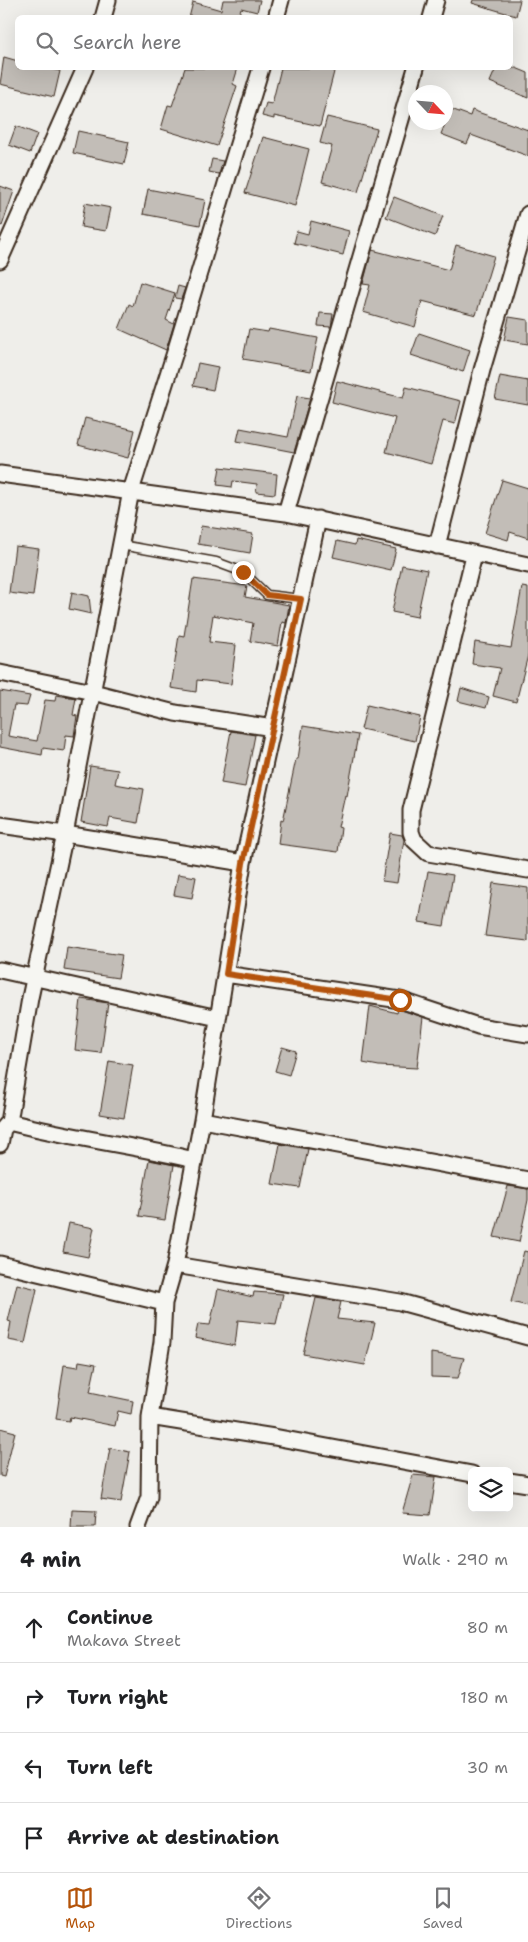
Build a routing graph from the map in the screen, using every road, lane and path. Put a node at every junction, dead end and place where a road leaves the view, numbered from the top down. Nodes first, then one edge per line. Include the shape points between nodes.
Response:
1 (108, 0) edge
2 (281, 0) edge
3 (436, 0) edge
4 (103, 15) edge
5 (277, 15) edge
6 (432, 15) edge
7 (84, 70) edge
8 (260, 70) edge
9 (415, 70) edge
10 (528, 214) edge
11 (0, 260) edge
12 (0, 474) edge
13 (131, 490) junction
14 (286, 513) junction
15 (318, 519) junction
16 (121, 545) junction
17 (437, 546) junction
18 (474, 555) junction
19 (528, 565) edge
20 (301, 599) junction
21 (0, 673) edge
22 (93, 692) junction
23 (272, 728) junction
24 (0, 825) edge
25 (65, 834) junction
26 (243, 863) junction
27 (528, 870) edge
28 (0, 970) edge
29 (226, 974) junction
30 (35, 977) junction
31 (218, 1018) junction
32 (528, 1034) edge
33 (202, 1120) junction
34 (5, 1123) edge
35 (0, 1144) edge
36 (194, 1160) junction
37 (528, 1180) edge
38 (0, 1264) edge
39 (175, 1265) junction
40 (164, 1303) junction
41 (528, 1338) edge
42 (150, 1417) junction
43 (468, 1473) edge
44 (513, 1482) edge
45 (528, 1484) edge
46 (138, 1527) edge

1 - 4 street
2 - 5 street
3 - 6 street
7 - 11 street
8 - 13 street
9 - 14 street
10 - 17 street via 482,370
12 - 13 street
13 - 14 street
13 - 16 street
14 - 15 street
15 - 17 street
15 - 20 street
16 - 20 lane via 216,562 243,572 267,595
16 - 22 street
17 - 18 street
18 - 19 street
18 - 27 street via 411,810 411,832 414,840 428,853
20 - 23 street
21 - 22 street
22 - 23 street via 175,713
22 - 25 street
23 - 26 street
24 - 25 street
25 - 26 street
25 - 30 street
26 - 29 street
28 - 30 street
29 - 31 street
29 - 32 street via 400,1000 478,1026
30 - 31 street
30 - 34 street
31 - 33 street
33 - 36 street
33 - 37 street
34 - 35 street
34 - 36 street
36 - 39 street
38 - 40 street
39 - 40 street
39 - 41 street via 400,1302
40 - 42 street via 162,1342
42 - 43 street
42 - 46 street via 149,1497
44 - 45 street

